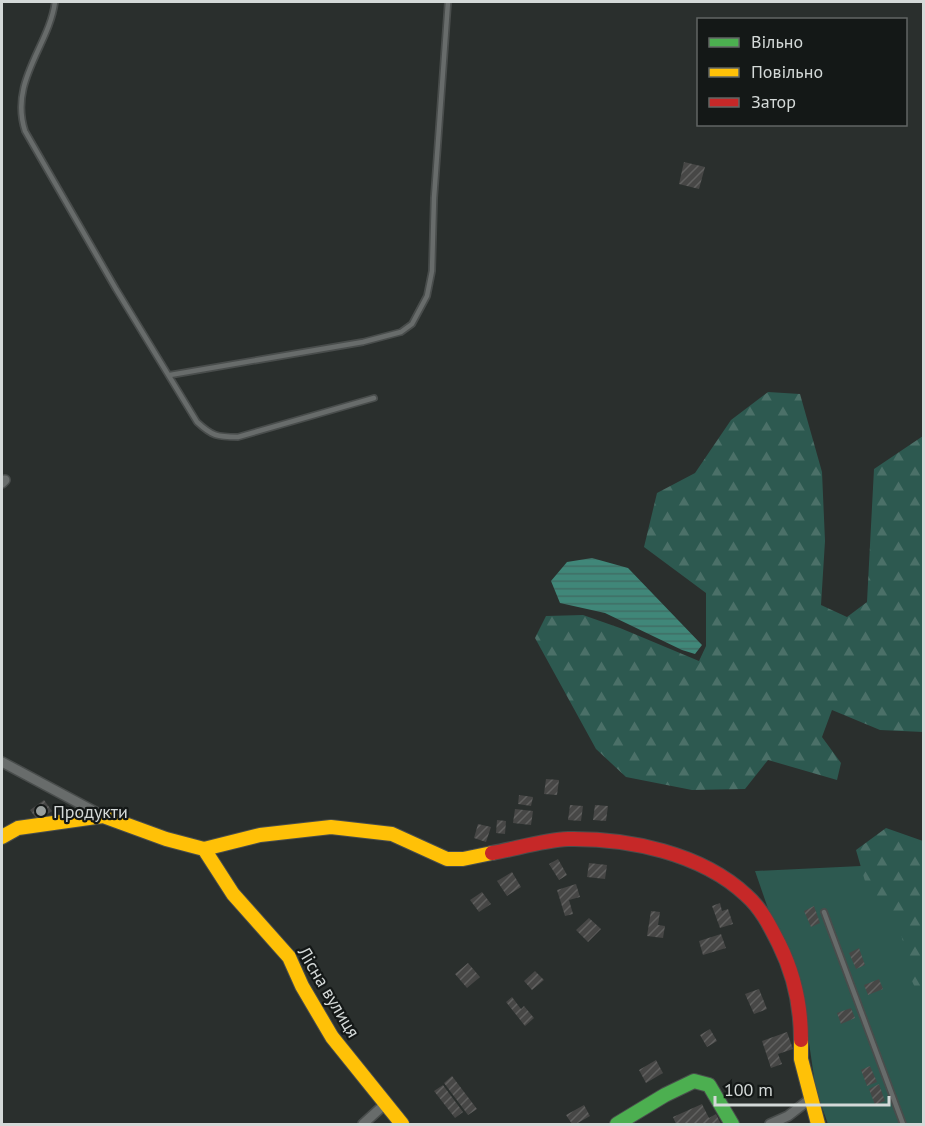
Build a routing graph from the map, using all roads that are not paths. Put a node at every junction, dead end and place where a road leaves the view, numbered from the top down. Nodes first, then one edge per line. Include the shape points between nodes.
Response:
1 (55, 2) edge
2 (448, 2) edge
3 (170, 375) junction
4 (374, 398) dead end
5 (2, 762) edge
6 (103, 816) junction
7 (2, 837) edge
8 (204, 849) junction
9 (824, 912) dead end
10 (810, 1099) junction
11 (385, 1104) junction
12 (363, 1125) edge
13 (402, 1125) edge
14 (617, 1125) edge
15 (732, 1125) edge
16 (770, 1125) edge
17 (818, 1125) edge
18 (903, 1125) edge

1 - 3 lane via 24,89 20,115 25,131 116,289
2 - 3 lane via 432,271 427,296 412,324 400,332 363,342
3 - 4 lane via 197,422 219,437 238,437
5 - 6 street
6 - 7 street via 18,828
6 - 8 street
8 - 10 street via 260,835 330,827 392,834 447,858 463,859 566,839 630,842 689,860 730,881 766,918 789,964 801,1014 801,1059
8 - 11 street, Лісна вулиця via 233,894 288,957 333,1037
9 - 18 lane
10 - 16 street
10 - 17 street
11 - 12 street
11 - 13 street, Лісна вулиця
14 - 15 street via 694,1081 709,1085

